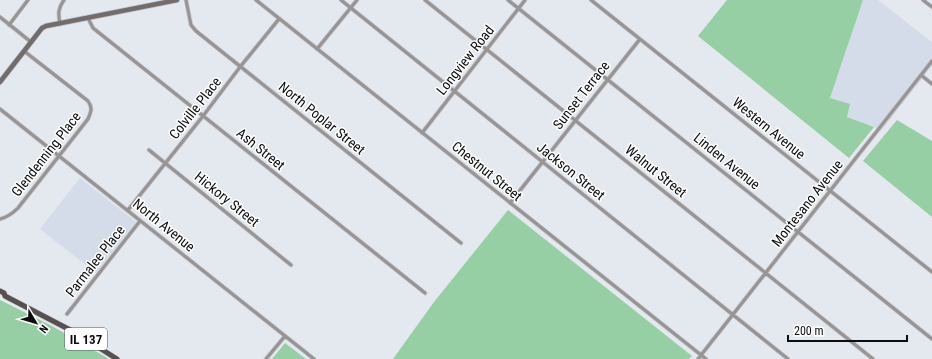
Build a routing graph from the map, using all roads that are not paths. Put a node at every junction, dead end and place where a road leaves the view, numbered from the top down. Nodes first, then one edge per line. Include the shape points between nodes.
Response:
1 (28, 0) edge
2 (64, 0) edge
3 (177, 0) edge
4 (186, 0) edge
5 (256, 0) edge
6 (341, 0) edge
7 (357, 0) edge
8 (425, 0) edge
9 (508, 0) edge
10 (525, 0) edge
11 (592, 0) edge
12 (923, 0) edge
13 (932, 7) edge
14 (350, 8) junction
15 (518, 9) junction
16 (0, 17) edge
17 (88, 18) junction
18 (279, 19) junction
19 (60, 24) junction
20 (9, 25) junction
21 (640, 38) junction
22 (31, 42) junction
23 (487, 49) junction
24 (317, 50) junction
25 (24, 51) junction
26 (932, 61) edge
27 (240, 67) junction
28 (921, 75) junction
29 (607, 80) junction
30 (0, 82) edge
31 (932, 84) edge
32 (454, 91) junction
33 (0, 109) edge
34 (203, 116) junction
35 (575, 120) junction
36 (422, 132) junction
37 (149, 150) dead end
38 (59, 156) junction
39 (543, 162) junction
40 (165, 163) junction
41 (830, 191) junction
42 (510, 203) junction
43 (128, 210) junction
44 (0, 219) edge
45 (140, 221) junction
46 (798, 232) junction
47 (461, 243) dead end
48 (291, 265) dead end
49 (932, 272) edge
50 (766, 273) junction
51 (0, 291) edge
52 (425, 293) dead end
53 (2, 296) edge
54 (67, 314) dead end
55 (733, 315) junction
56 (285, 336) junction
57 (932, 339) edge
58 (701, 356) junction
59 (117, 359) edge
60 (266, 359) edge
61 (314, 359) edge
62 (698, 359) edge
63 (706, 359) edge
64 (788, 359) edge
65 (873, 359) edge

1 - 20 street
2 - 19 street via 58,12
3 - 17 street
4 - 27 street, North Poplar Street via 191,25 196,32
5 - 18 street, Chestnut Street
6 - 14 street, Jackson Street
7 - 14 street
8 - 23 street, Walnut Street
9 - 15 street, Linden Avenue
10 - 15 street, Longview Road
11 - 21 street, Western Avenue
12 - 13 street
14 - 24 street
14 - 32 street, Jackson Street
15 - 23 street, Longview Road
15 - 29 street, Linden Avenue
16 - 20 street
17 - 19 street
17 - 34 street, Ash Street via 93,28
18 - 24 street, Chestnut Street
18 - 27 street, Colville Place
19 - 22 street via 42,28
20 - 22 street
21 - 29 street, Sunset Terrace
21 - 41 street, Western Avenue
22 - 25 street
23 - 32 street, Longview Road
23 - 35 street, Walnut Street
24 - 36 street, Chestnut Street
25 - 30 street
25 - 38 street, Glendenning Place via 91,105 88,119
26 - 28 street, Montesano Avenue
27 - 34 street, Colville Place
27 - 47 street, North Poplar Street
28 - 31 street
28 - 41 street, Montesano Avenue
29 - 35 street, Sunset Terrace
29 - 46 street, Linden Avenue
32 - 36 street, Longview Road
32 - 39 street, Jackson Street
33 - 38 street, North Avenue
34 - 40 street, Colville Place
34 - 52 street, Ash Street
35 - 39 street, Sunset Terrace
35 - 50 street, Walnut Street
36 - 42 street, Chestnut Street
37 - 40 street, Hickory Street
38 - 43 street, North Avenue
38 - 44 street, Glendenning Place via 13,213
39 - 42 street, Sunset Terrace
39 - 55 street, Jackson Street
40 - 43 street, Colville Place
40 - 48 street, Hickory Street
41 - 46 street, Montesano Avenue
41 - 49 street, Western Avenue
42 - 58 street, Chestnut Street
43 - 45 street, North Avenue
45 - 54 street, Parmalee Place
45 - 56 street, North Avenue
46 - 50 street, Montesano Avenue
46 - 57 street, Linden Avenue
50 - 55 street, Montesano Avenue
50 - 65 street, Walnut Street
51 - 53 main road, IL 137 via 4,293
53 - 59 main road, IL 137 via 76,333
55 - 58 street, Montesano Avenue
55 - 64 street, Jackson Street
56 - 60 street
56 - 61 street, North Avenue
58 - 62 street, Montesano Avenue
58 - 63 street, Chestnut Street

